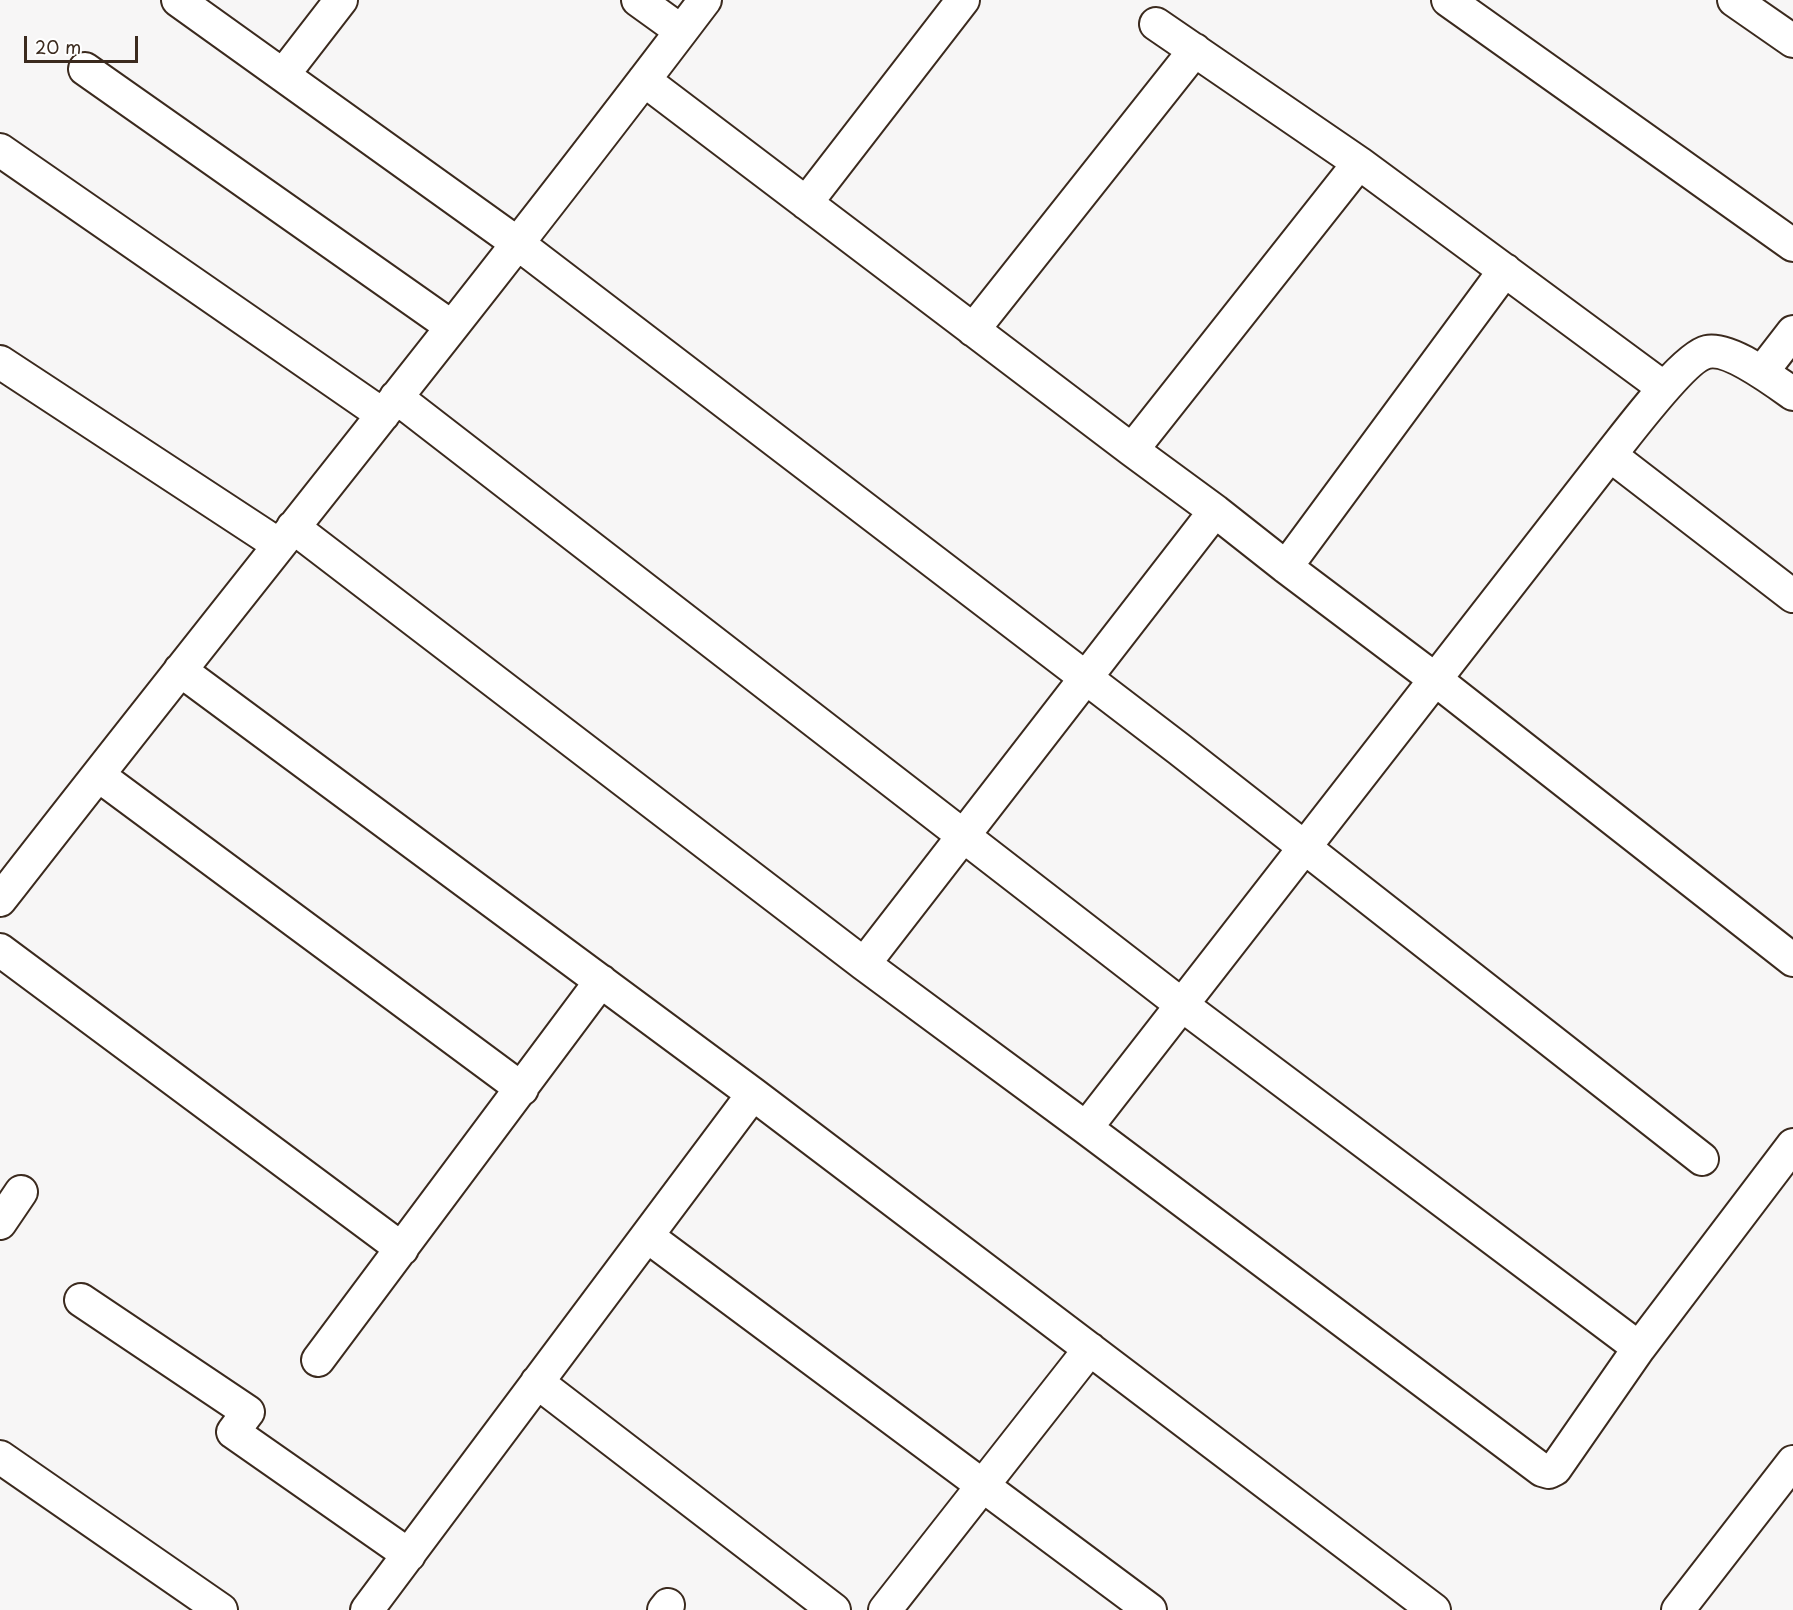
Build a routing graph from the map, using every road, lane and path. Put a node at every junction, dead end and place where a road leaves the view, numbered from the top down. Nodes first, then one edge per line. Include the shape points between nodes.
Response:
1 (178, 0) edge
2 (341, 0) edge
3 (638, 0) edge
4 (705, 0) edge
5 (963, 0) edge
6 (1448, 0) edge
7 (1734, 0) edge
8 (1156, 24) dead end
9 (681, 31) junction
10 (1793, 41) edge
11 (1195, 50) junction
12 (85, 69) dead end
13 (283, 75) junction
14 (644, 80) junction
15 (0, 150) edge
16 (1359, 163) junction
17 (806, 203) junction
18 (517, 243) junction
19 (1793, 245) edge
20 (1505, 270) junction
21 (452, 327) junction
22 (973, 330) junction
23 (1793, 332) edge
24 (0, 362) edge
25 (1762, 372) junction
26 (1664, 388) junction
27 (1793, 394) edge
28 (390, 406) junction
29 (1132, 450) junction
30 (1610, 455) junction
31 (1215, 511) junction
32 (286, 536) junction
33 (1286, 567) junction
34 (1793, 596) edge
35 (180, 670) junction
36 (1086, 677) junction
37 (1436, 680) junction
38 (98, 775) junction
39 (964, 835) junction
40 (1305, 848) junction
41 (2, 894) edge
42 (0, 950) edge
43 (1793, 960) edge
44 (864, 964) junction
45 (601, 981) junction
46 (1182, 1005) junction
47 (522, 1089) junction
48 (753, 1094) junction
49 (1086, 1128) junction
50 (1793, 1145) edge
51 (1702, 1159) dead end
52 (21, 1192) dead end
53 (0, 1223) edge
54 (647, 1236) junction
55 (402, 1249) junction
56 (81, 1300) dead end
57 (1639, 1348) junction
58 (1090, 1349) junction
59 (318, 1360) dead end
60 (537, 1382) junction
61 (0, 1458) edge
62 (1793, 1462) edge
63 (983, 1486) junction
64 (409, 1555) junction
65 (221, 1610) edge
66 (368, 1610) edge
67 (834, 1610) edge
68 (885, 1610) edge
69 (1150, 1610) edge
70 (1434, 1610) edge
71 (1678, 1610) edge

1 - 13 street
2 - 13 street
3 - 9 street
4 - 9 street
5 - 17 street
6 - 19 street
7 - 10 street
8 - 11 street
9 - 14 street
11 - 16 street
11 - 22 street
12 - 21 street
13 - 18 street
14 - 17 street
14 - 18 street
15 - 28 street
16 - 20 street
16 - 29 street
17 - 22 street
18 - 21 street
18 - 36 street
20 - 26 street
20 - 33 street
21 - 28 street
22 - 29 street
23 - 25 street
24 - 32 street
25 - 26 street via 1725,354 1708,351 1695,357
25 - 27 street
26 - 30 street
28 - 32 street
28 - 39 street
29 - 31 street
30 - 34 street
30 - 37 street
31 - 33 street
31 - 36 street
32 - 35 street
32 - 44 street
33 - 37 street
35 - 38 street
35 - 45 street
36 - 39 street
36 - 40 street
37 - 40 street
37 - 43 street
38 - 41 street
38 - 47 street
39 - 44 street
39 - 46 street
40 - 46 street
40 - 51 street
42 - 55 street
44 - 49 street
45 - 47 street
45 - 48 street
46 - 49 street
46 - 57 street
47 - 55 street
48 - 54 street
48 - 58 street
49 - 57 street via 1542,1470 1555,1469
50 - 57 street
52 - 53 street
54 - 60 street
54 - 63 street
55 - 59 street
56 - 64 street via 248,1412 233,1432
58 - 63 street
58 - 70 street
60 - 64 street
60 - 67 street
61 - 65 street
62 - 71 street
63 - 68 street
63 - 69 street
64 - 66 street

